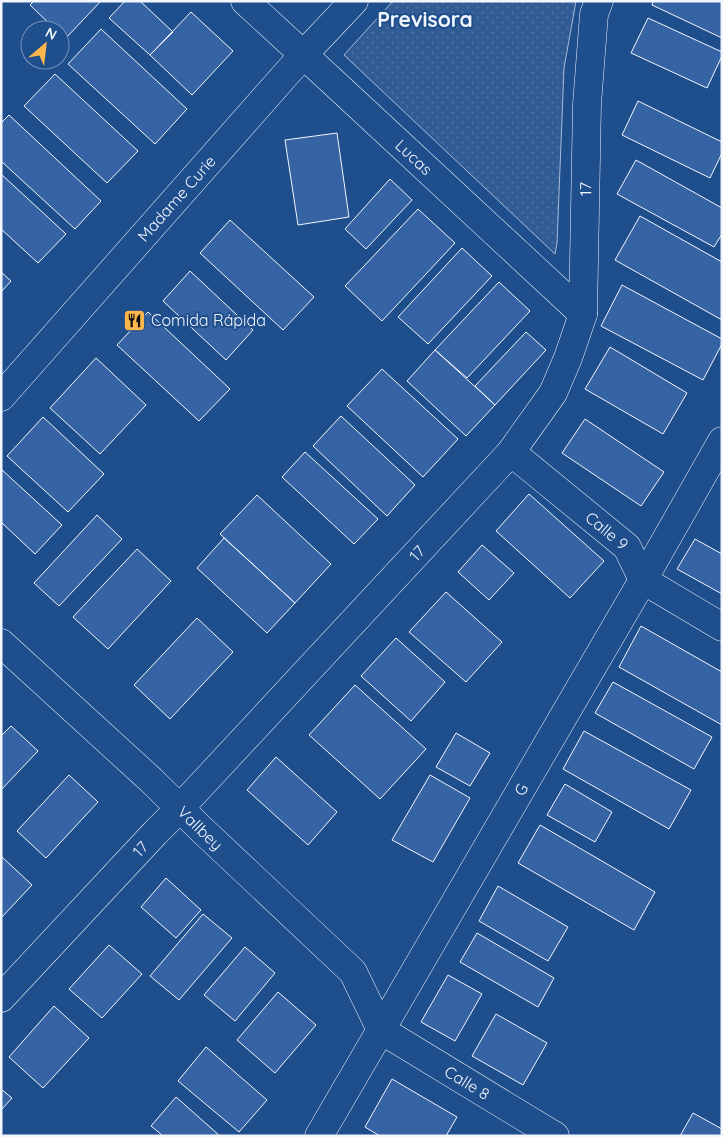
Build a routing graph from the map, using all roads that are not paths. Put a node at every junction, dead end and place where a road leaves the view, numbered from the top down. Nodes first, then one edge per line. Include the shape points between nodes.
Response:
1 (245, 1) edge
2 (354, 1) edge
3 (599, 1) edge
4 (304, 55) junction
5 (583, 314) junction
6 (1, 397) edge
7 (722, 441) edge
8 (511, 452) junction
9 (643, 580) junction
10 (722, 627) edge
11 (1, 643) edge
12 (180, 808) junction
13 (1, 998) edge
14 (380, 1030) junction
15 (319, 1136) edge
16 (555, 1136) edge

1 - 4 street, Lucas
2 - 4 street, Madame Curie
3 - 5 street, 17 via 594,14 586,104
4 - 5 street, Lucas
4 - 6 street, Madame Curie
5 - 8 street, 17 via 553,393
7 - 9 street, G
8 - 9 street, Calle 9 via 626,546
8 - 12 street, 17
9 - 10 street
9 - 14 street, G
11 - 12 street, Vallbey
12 - 13 street, 17
12 - 14 street, Vallbey via 354,972
14 - 15 street, G
14 - 16 street, Calle 8

